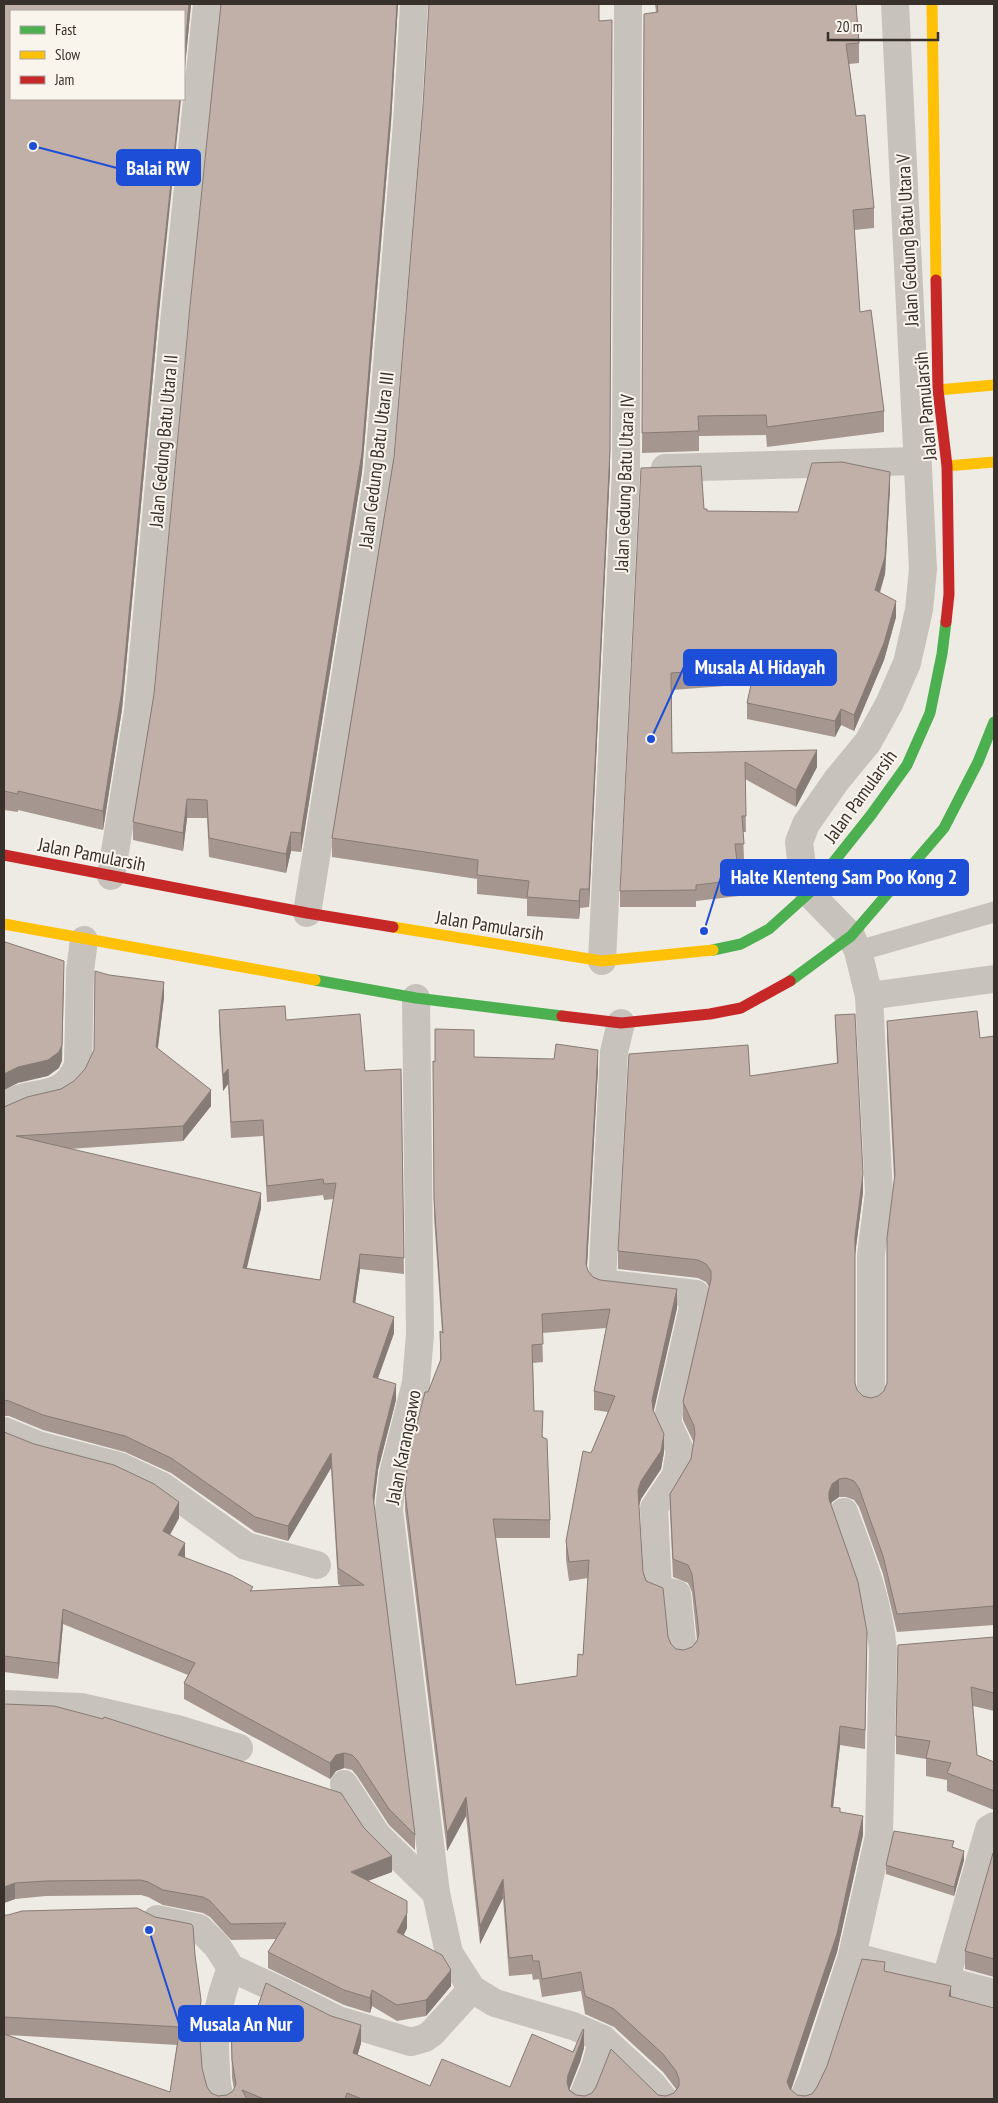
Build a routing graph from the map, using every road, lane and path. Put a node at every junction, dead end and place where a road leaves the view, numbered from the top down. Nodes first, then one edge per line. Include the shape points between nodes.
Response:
1 (207, 4) edge
2 (414, 4) edge
3 (628, 4) edge
4 (895, 4) edge
5 (932, 4) edge
6 (994, 385) edge
7 (938, 390) junction
8 (917, 461) junction
9 (994, 462) edge
10 (947, 466) junction
11 (626, 469) junction
12 (994, 722) edge
13 (4, 855) edge
14 (111, 876) junction
15 (808, 893) junction
16 (994, 912) edge
17 (307, 913) junction
18 (4, 924) edge
19 (84, 940) junction
20 (855, 944) junction
21 (602, 961) junction
22 (994, 979) edge
23 (869, 996) junction
24 (416, 998) junction
25 (621, 1022) junction
26 (4, 1107) edge
27 (871, 1401) edge
28 (4, 1431) edge
29 (844, 1512) dead end
30 (316, 1565) dead end
31 (911, 1646) edge
32 (884, 1649) junction
33 (683, 1653) edge
34 (4, 1704) edge
35 (239, 1748) dead end
36 (344, 1784) dead end
37 (994, 1826) edge
38 (436, 1893) junction
39 (131, 1911) edge
40 (852, 1956) junction
41 (231, 1968) junction
42 (946, 1979) junction
43 (472, 1989) junction
44 (994, 1993) edge
45 (602, 2039) junction
46 (221, 2099) edge
47 (582, 2099) edge
48 (664, 2099) edge
49 (803, 2099) edge

1 - 14 street, Jalan Gedung Batu Utara II via 138,711
2 - 17 street, Jalan Gedung Batu Utara III via 378,474
3 - 11 street, Jalan Gedung Batu Utara IV
4 - 8 street, Jalan Gedung Batu Utara V
5 - 7 main road, Jalan Pamularsih
6 - 7 main road
7 - 10 main road, Jalan Pamularsih
8 - 11 street
8 - 15 street, Jalan Gedung Batu Utara V via 923,569 919,610 907,663 868,742 806,824 799,842
9 - 10 main road
10 - 15 main road, Jalan Pamularsih via 949,594 942,654 930,713 907,765
11 - 21 street, Jalan Gedung Batu Utara IV
12 - 20 main road via 978,762 944,828
13 - 14 main road, Jalan Pamularsih
14 - 17 main road, Jalan Pamularsih
15 - 20 street
15 - 21 main road, Jalan Pamularsih via 769,929 741,944 704,952
16 - 20 lane
17 - 21 main road, Jalan Pamularsih
18 - 19 main road
19 - 24 main road
19 - 26 street via 80,971 78,1065 74,1077 54,1091 15,1100
20 - 23 street
20 - 25 main road via 741,1008
22 - 23 street
23 - 27 street via 879,1193 872,1255
24 - 25 main road
24 - 38 street, Jalan Karangsawo via 420,1334 416,1383 393,1474 389,1510
25 - 33 street via 614,1052 602,1283 696,1294 667,1422 680,1450 676,1475 654,1508 658,1589 677,1594
28 - 30 street via 38,1445 119,1466 162,1486 246,1546
29 - 32 street via 872,1587
31 - 32 street
32 - 40 street via 879,1836
34 - 35 street via 81,1707 177,1728
36 - 38 street via 377,1835
37 - 42 street via 989,1829
38 - 43 street, Jalan Karangsawo via 448,1953
39 - 41 street via 199,1928 217,1946
40 - 42 street
40 - 49 street
41 - 43 street via 338,2020 411,2042 432,2032
41 - 46 street via 216,2017 216,2079
42 - 44 street
43 - 45 street via 495,2003 573,2026
45 - 47 street
45 - 48 street

